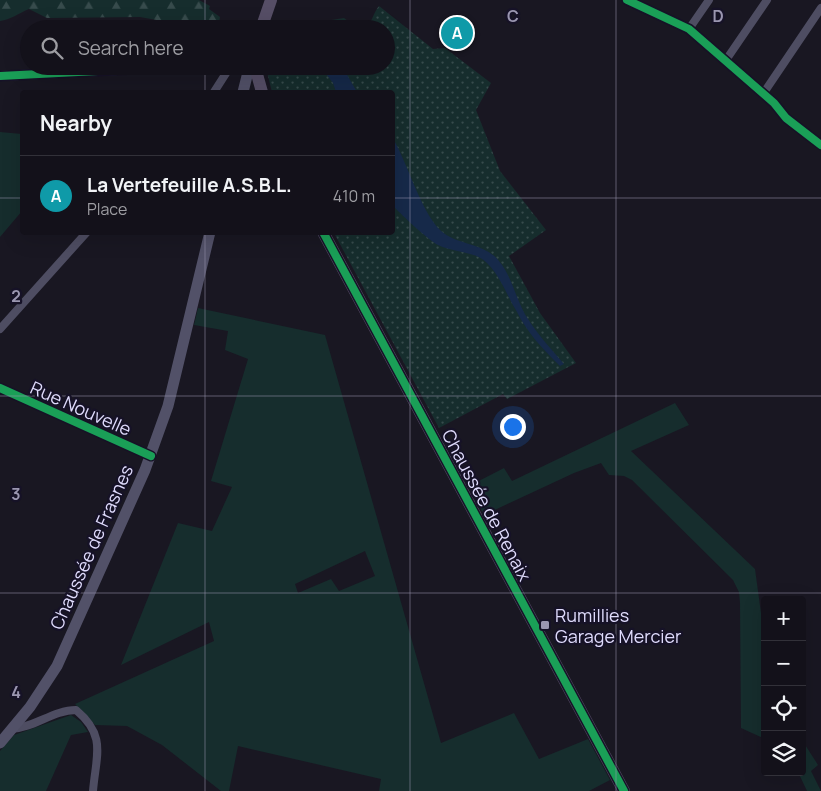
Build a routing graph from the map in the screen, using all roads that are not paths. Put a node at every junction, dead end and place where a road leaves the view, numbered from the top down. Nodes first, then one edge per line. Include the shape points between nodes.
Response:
1 (271, 0) edge
2 (627, 0) edge
3 (651, 0) edge
4 (709, 0) edge
5 (767, 0) edge
6 (645, 8) junction
7 (821, 8) edge
8 (263, 20) edge
9 (689, 29) junction
10 (726, 60) junction
11 (26, 75) edge
12 (226, 75) edge
13 (248, 75) edge
14 (254, 75) edge
15 (0, 76) edge
16 (215, 90) edge
17 (244, 90) edge
18 (261, 90) edge
19 (763, 94) junction
20 (820, 145) edge
21 (84, 235) edge
22 (209, 235) edge
23 (325, 235) edge
24 (0, 329) edge
25 (0, 388) edge
26 (151, 456) junction
27 (11, 729) junction
28 (0, 742) edge
29 (93, 791) edge
30 (624, 791) edge

1 - 8 main road
2 - 6 street
3 - 6 street
4 - 9 street
5 - 10 street
6 - 9 street
7 - 19 street
9 - 10 street
10 - 19 street
11 - 15 street
12 - 16 street
13 - 17 main road
14 - 18 main road
19 - 20 street via 786,118
21 - 24 street
22 - 26 main road, Chaussée de Frasnes via 168,406
23 - 30 main road, Chaussée de Renaix
25 - 26 street, Rue Nouvelle
26 - 27 main road, Chaussée de Frasnes via 58,663 30,707
27 - 28 main road, Chaussée de Frasnes
27 - 29 street via 25,728 66,710 76,710 88,721 98,740

